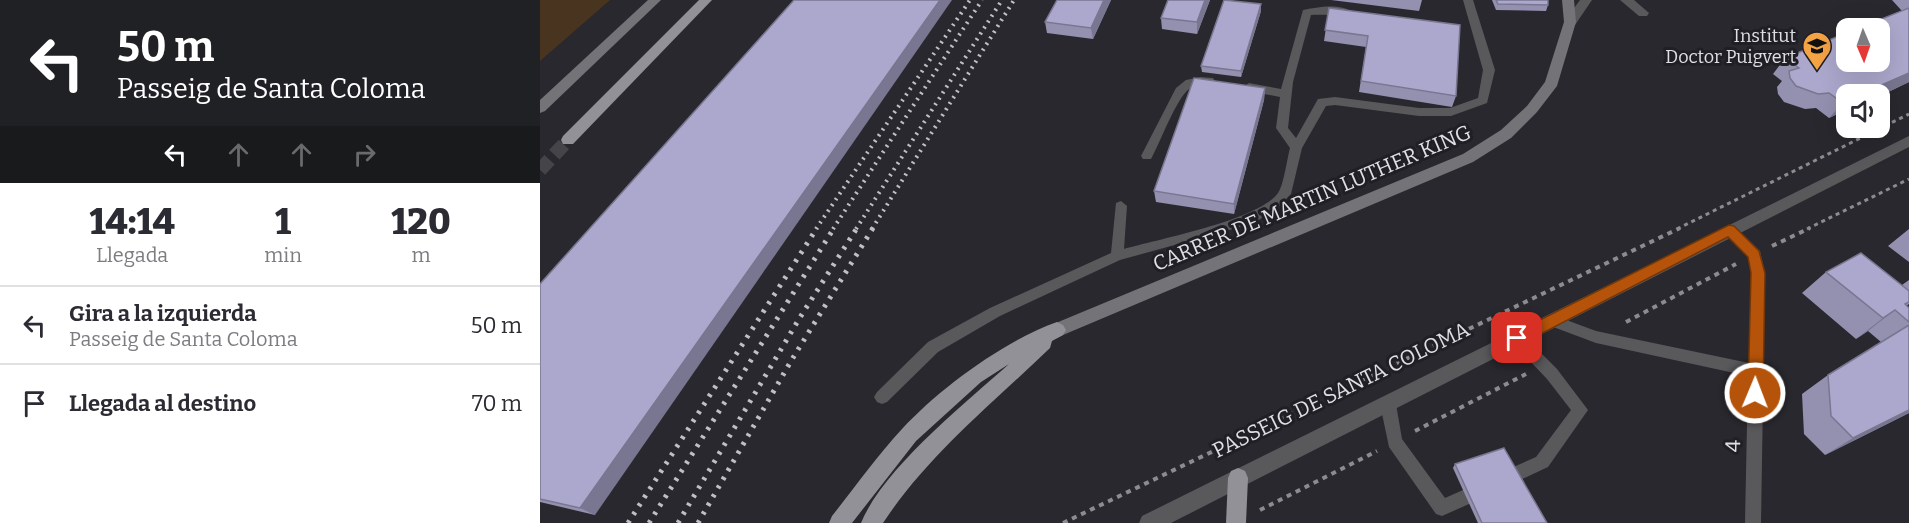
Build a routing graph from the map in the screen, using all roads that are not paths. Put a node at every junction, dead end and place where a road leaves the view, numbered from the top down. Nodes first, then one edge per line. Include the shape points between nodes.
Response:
1 (655, 0) edge
2 (706, 0) edge
3 (1468, 0) edge
4 (1568, 0) edge
5 (1586, 0) edge
6 (1626, 0) edge
7 (1643, 13) dead end
8 (1363, 14) edge
9 (1570, 22) junction
10 (1219, 83) edge
11 (1240, 86) edge
12 (1285, 93) junction
13 (540, 108) edge
14 (568, 140) tunnel mouth
15 (1909, 141) edge
16 (1296, 148) junction
17 (1147, 156) dead end
18 (1121, 206) dead end
19 (1729, 230) junction
20 (1117, 256) junction
21 (1553, 321) junction
22 (1057, 330) junction
23 (1517, 338) junction
24 (1756, 371) junction
25 (882, 397) dead end
26 (1388, 404) junction
27 (1238, 478) junction
28 (839, 523) edge
29 (871, 523) edge
30 (1149, 523) edge
31 (1236, 523) edge
32 (1753, 523) edge

1 - 13 main road
2 - 14 highway
3 - 16 lane via 1471,27 1489,70 1483,100 1451,112 1322,102
4 - 9 main road, CARRER DE MARTIN LUTHER KING
5 - 9 street
6 - 7 street
8 - 12 lane via 1306,12
9 - 22 main road, CARRER DE MARTIN LUTHER KING via 1552,83 1533,109 1506,134 1468,158
10 - 17 lane via 1197,79 1187,83
11 - 12 lane
12 - 16 lane via 1282,129
15 - 19 street, PASSEIG DE SANTA COLOMA
16 - 20 lane via 1285,194 1271,207 1246,220
18 - 20 lane
19 - 21 street, PASSEIG DE SANTA COLOMA
19 - 24 lane, 4 via 1755,255
20 - 25 lane via 995,312 933,346
21 - 23 street, PASSEIG DE SANTA COLOMA
21 - 24 lane via 1596,337
22 - 28 highway via 975,376 909,435
22 - 29 highway via 913,467
23 - 26 street, PASSEIG DE SANTA COLOMA
23 - 26 lane via 1580,410 1542,462 1442,508 1395,442
24 - 32 lane, 4
26 - 27 street, PASSEIG DE SANTA COLOMA
27 - 30 street, PASSEIG DE SANTA COLOMA
27 - 31 highway

